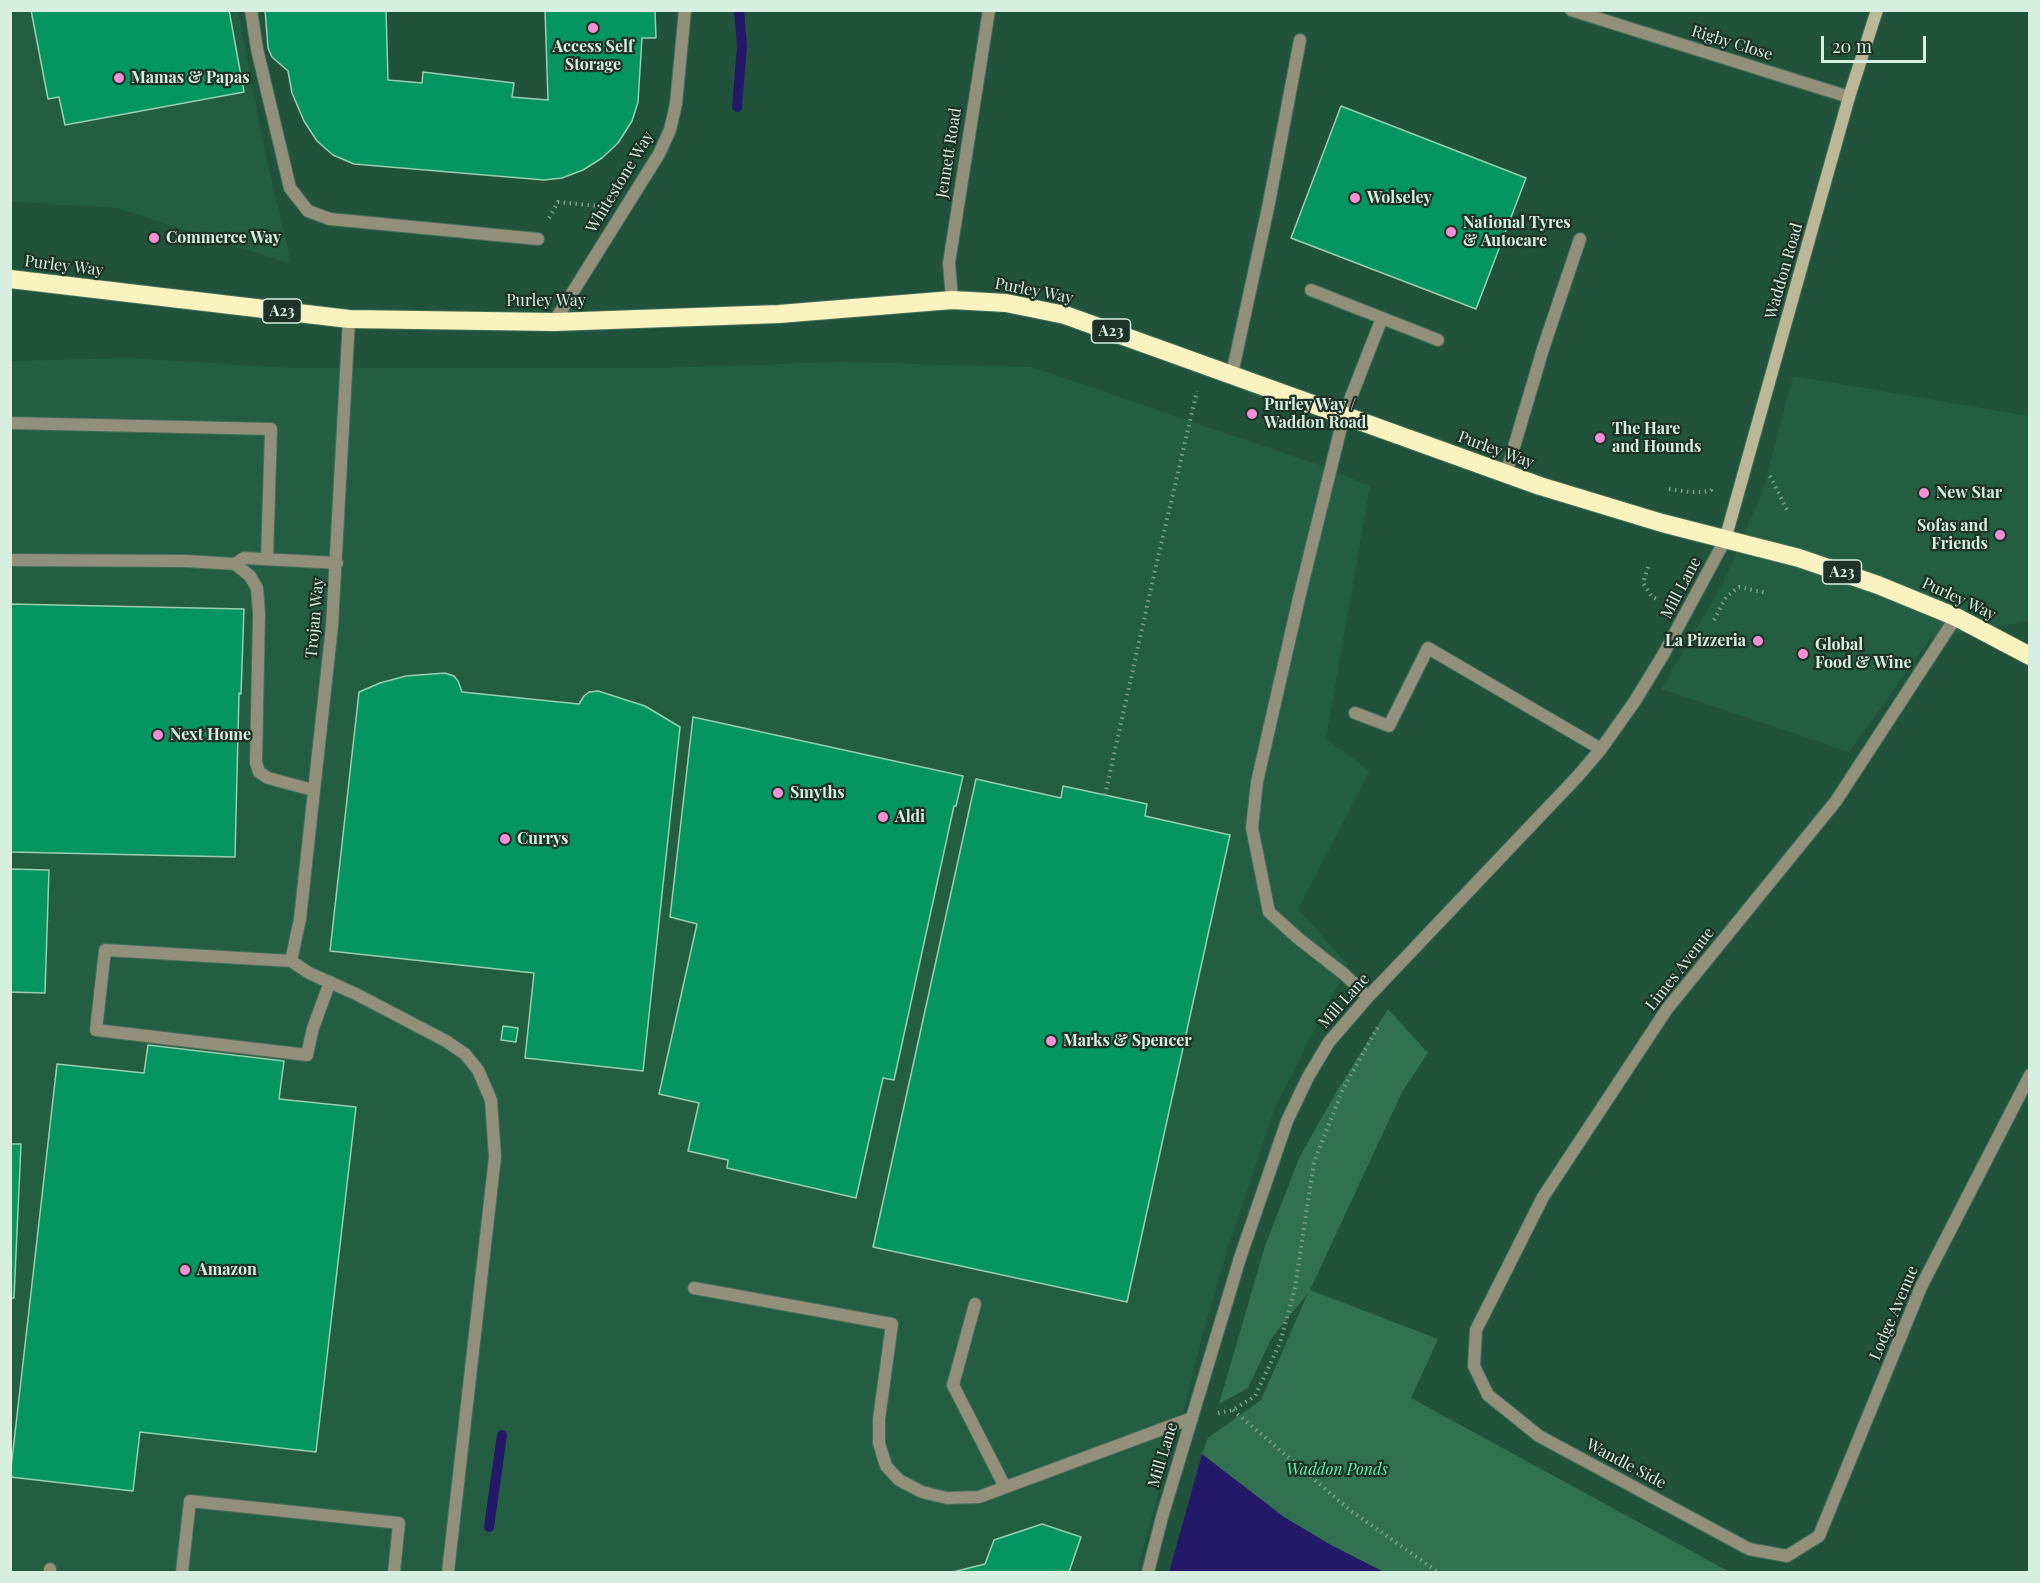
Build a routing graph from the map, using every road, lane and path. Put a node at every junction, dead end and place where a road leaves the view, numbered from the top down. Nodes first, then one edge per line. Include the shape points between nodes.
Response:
1 (251, 10) edge
2 (685, 10) edge
3 (988, 10) edge
4 (1571, 10) edge
5 (1876, 10) edge
6 (1300, 40) dead end
7 (1850, 97) junction
8 (618, 220) junction
9 (1580, 238) dead end
10 (538, 239) joint
11 (10, 279) edge
12 (1311, 290) dead end
13 (952, 300) junction
14 (1382, 318) junction
15 (349, 319) junction
16 (554, 322) junction
17 (1438, 340) dead end
18 (1204, 364) junction
19 (1232, 374) junction
20 (1344, 415) junction
21 (10, 423) edge
22 (1506, 474) junction
23 (1770, 476) dead end
24 (1714, 481) dead end
25 (1669, 489) dead end
26 (1787, 510) dead end
27 (1725, 540) junction
28 (267, 559) junction
29 (10, 560) edge
30 (337, 563) junction
31 (235, 564) junction
32 (1648, 567) dead end
33 (1767, 593) dead end
34 (1657, 599) dead end
35 (1956, 616) junction
36 (1714, 620) dead end
37 (2030, 656) edge
38 (1355, 713) dead end
39 (1601, 749) junction
40 (313, 790) junction
41 (1105, 795) dead end
42 (291, 961) junction
43 (330, 982) junction
44 (1368, 997) junction
45 (1382, 1019) dead end
46 (2030, 1075) edge
47 (694, 1288) dead end
48 (975, 1304) dead end
49 (1474, 1366) joint
50 (1233, 1410) junction
51 (1192, 1418) junction
52 (1005, 1487) junction
53 (1787, 1556) joint
54 (182, 1572) edge
55 (394, 1572) edge
56 (448, 1572) edge
57 (1148, 1572) edge
58 (1438, 1572) edge

1 - 10 street via 290,188 308,211 330,219
2 - 8 street, Whitestone Way via 670,130 660,154
3 - 13 street, Jennett Road via 948,263
4 - 7 street, Rigby Close
5 - 7 street, Waddon Road
6 - 19 street
7 - 27 street, Waddon Road
8 - 10 path via 596,205 558,202
8 - 16 street, Whitestone Way
9 - 22 street
11 - 15 highway, Purley Way / A23
12 - 14 street
13 - 16 highway, Purley Way / A23 via 779,314
13 - 18 highway, Purley Way / A23 via 1006,303 1065,315
14 - 17 street
14 - 20 street
15 - 16 highway, Purley Way / A23
15 - 30 street, Trojan Way
18 - 19 highway, Purley Way / A23
18 - 41 path
19 - 20 highway, Purley Way / A23
20 - 22 highway, Purley Way / A23
20 - 44 street via 1259,771 1251,828 1269,912
21 - 28 street via 271,429
22 - 27 highway, Purley Way / A23
23 - 26 path
24 - 25 path via 1711,490 1703,492
27 - 35 highway, Purley Way / A23 via 1799,558
27 - 39 street, Mill Lane via 1663,655
28 - 30 street
28 - 31 street via 244,558
29 - 31 street
30 - 40 street, Trojan Way
31 - 40 street via 250,576 256,588 259,614 259,772
32 - 34 path via 1643,583
33 - 36 path via 1739,587 1726,597
35 - 37 highway, Purley Way / A23
35 - 49 street, Limes Avenue via 1836,801 1667,1009 1543,1197 1476,1330
38 - 39 street via 1389,726 1428,648
39 - 44 street, Mill Lane
40 - 42 street, Trojan Way via 300,919
42 - 43 street
42 - 43 street via 105,950 96,1030 307,1055
43 - 56 street via 465,1054 478,1070 491,1100 495,1156
44 - 51 street, Mill Lane via 1329,1042 1287,1121 1240,1258
45 - 50 path via 1343,1089 1314,1162 1295,1288 1280,1342 1255,1396
46 - 53 street, Lodge Avenue via 1921,1287 1819,1536
47 - 52 street via 892,1324 879,1419 879,1443 886,1466 899,1480 922,1492 947,1498 980,1497
48 - 52 street via 953,1385
49 - 53 street, Wandle Side via 1488,1395 1539,1436 1749,1549
50 - 51 path
50 - 58 path via 1351,1511
51 - 52 street
51 - 57 street, Mill Lane
54 - 55 street via 190,1501 399,1523

